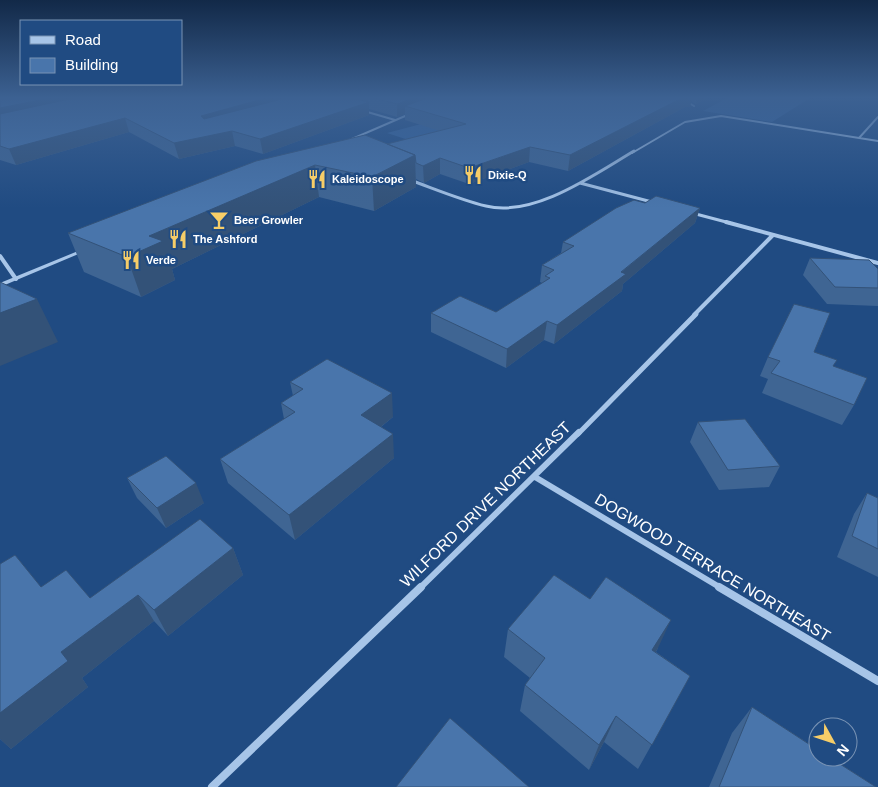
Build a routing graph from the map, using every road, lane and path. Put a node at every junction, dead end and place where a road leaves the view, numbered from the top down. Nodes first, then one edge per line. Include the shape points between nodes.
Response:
1 (360, 135) edge
2 (663, 135) edge
3 (839, 135) edge
4 (861, 135) edge
5 (858, 138) junction
6 (878, 141) edge
7 (336, 145) edge
8 (409, 179) dead end
9 (580, 183) junction
10 (658, 204) edge
11 (686, 212) edge
12 (773, 235) junction
13 (96, 245) edge
14 (0, 256) edge
15 (878, 264) edge
16 (16, 278) junction
17 (0, 285) edge
18 (535, 477) junction
19 (878, 680) edge
20 (212, 787) edge

1 - 7 street
2 - 9 street
3 - 5 street
4 - 5 street
5 - 6 street
8 - 9 street via 480,205 513,208 531,206
9 - 10 street
11 - 12 street
12 - 15 street
12 - 18 street, WILFORD DRIVE NORTHEAST
13 - 16 street
14 - 16 street
16 - 17 street
18 - 19 street, DOGWOOD TERRACE NORTHEAST
18 - 20 street, WILFORD DRIVE NORTHEAST

